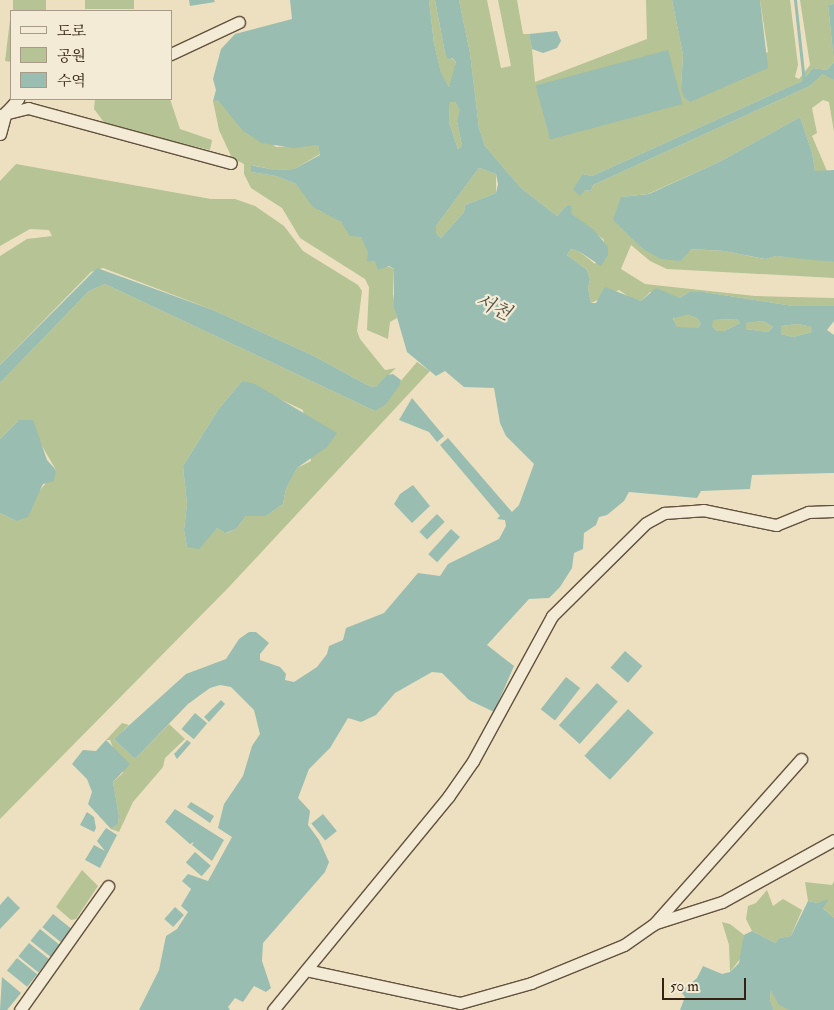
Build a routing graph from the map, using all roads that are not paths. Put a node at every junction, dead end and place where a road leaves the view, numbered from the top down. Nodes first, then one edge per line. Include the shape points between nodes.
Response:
1 (239, 22) dead end
2 (172, 54) edge
3 (17, 100) edge
4 (3, 114) edge
5 (0, 134) edge
6 (231, 163) dead end
7 (834, 511) edge
8 (801, 759) dead end
9 (834, 840) edge
10 (108, 886) dead end
11 (654, 924) junction
12 (306, 970) junction
13 (20, 1010) edge
14 (273, 1010) edge

1 - 2 street
3 - 4 street
4 - 5 street
4 - 6 street via 28,108
7 - 12 street via 808,512 776,525 703,510 664,514 646,523 552,616 473,761 448,797
8 - 11 street
9 - 11 street via 722,902
10 - 13 street
11 - 12 street via 624,944 532,983 460,1003
12 - 14 street

